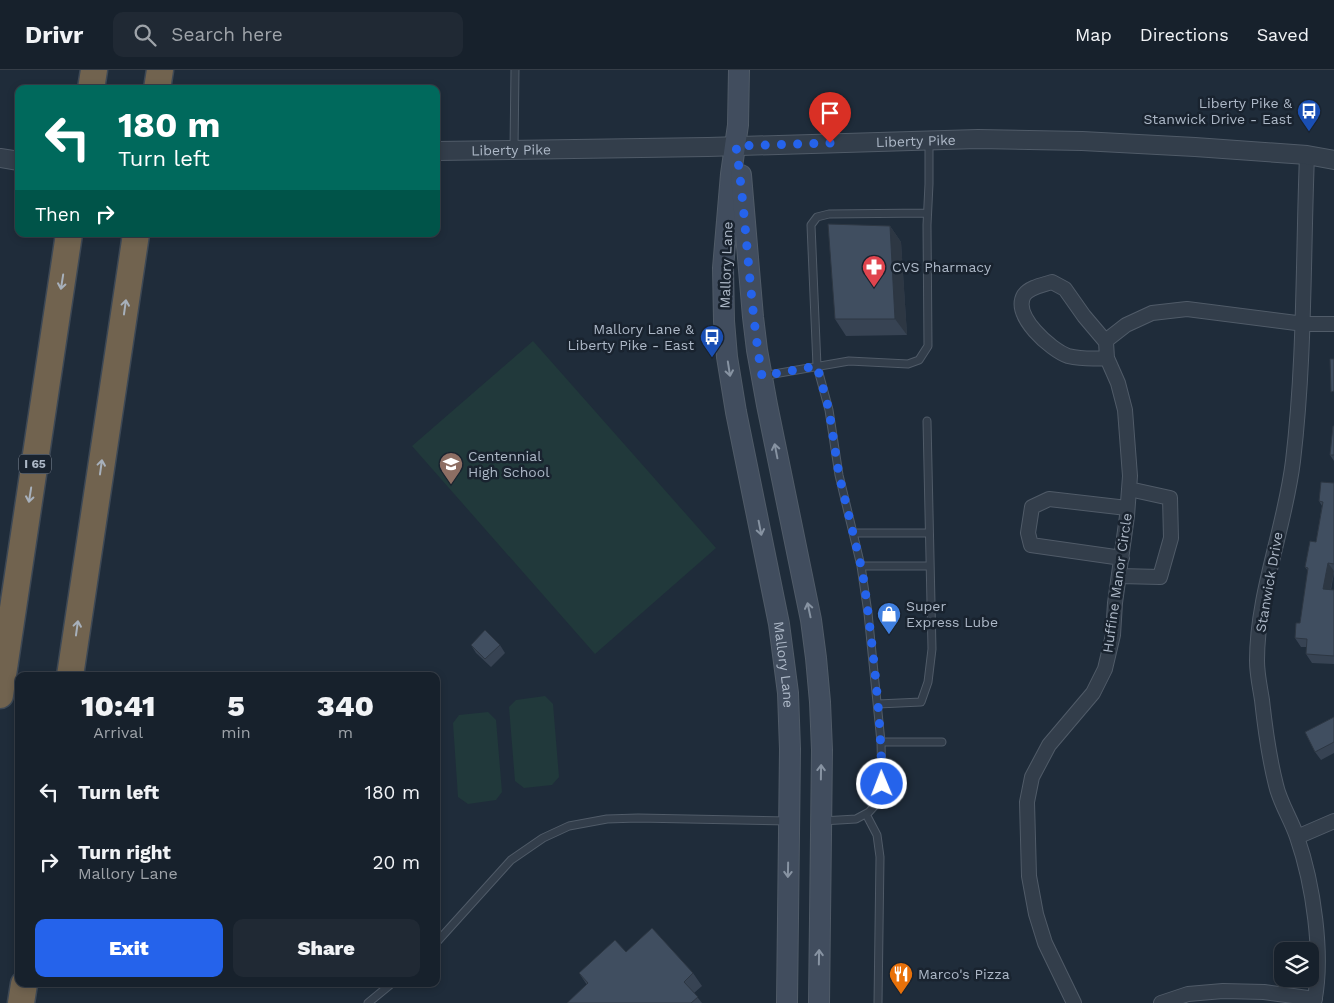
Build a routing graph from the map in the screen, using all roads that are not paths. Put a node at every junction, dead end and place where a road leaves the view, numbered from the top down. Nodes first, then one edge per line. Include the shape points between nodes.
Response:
1 (94, 70) edge
2 (160, 70) edge
3 (515, 70) edge
4 (739, 70) edge
5 (92, 85) edge
6 (158, 85) edge
7 (929, 140) junction
8 (736, 146) junction
9 (514, 149) junction
10 (440, 151) edge
11 (1307, 155) junction
12 (0, 158) edge
13 (15, 160) edge
14 (1334, 160) edge
15 (927, 213) junction
16 (69, 237) edge
17 (136, 237) edge
18 (1304, 324) junction
19 (1334, 324) edge
20 (1106, 342) junction
21 (1107, 358) junction
22 (817, 366) junction
23 (762, 376) junction
24 (927, 421) dead end
25 (1129, 489) junction
26 (1128, 508) junction
27 (929, 532) junction
28 (853, 533) junction
29 (1122, 558) junction
30 (861, 566) junction
31 (930, 566) junction
32 (1120, 576) junction
33 (71, 672) edge
34 (0, 695) edge
35 (878, 704) junction
36 (881, 742) junction
37 (942, 742) dead end
38 (866, 814) junction
39 (789, 821) junction
40 (820, 821) junction
41 (1334, 821) edge
42 (1297, 837) junction
43 (440, 940) edge
44 (24, 987) edge
45 (387, 987) edge
46 (1315, 1001) edge
47 (21, 1003) edge
48 (368, 1003) edge
49 (787, 1003) edge
50 (819, 1003) edge
51 (878, 1003) edge
52 (1074, 1003) edge
53 (1161, 1003) edge

1 - 5 highway
2 - 6 highway
3 - 9 lane
4 - 8 main road
7 - 8 street, Liberty Pike
7 - 11 street, Liberty Pike via 1082,141
7 - 15 lane
8 - 9 street, Liberty Pike
8 - 23 main road, Mallory Lane
8 -> 39 main road, Mallory Lane via 723,268 724,321 736,412 784,660 790,749
9 - 10 street, Liberty Pike
11 - 14 street, Liberty Pike
11 - 18 street, Stanwick Drive
12 - 13 street
15 - 22 lane via 928,346 920,360 908,364 849,361
15 - 22 lane via 829,214 817,216 811,224
16 -> 34 highway, I 65 / I 65
33 -> 17 highway
18 - 19 street
18 - 20 street via 1187,309 1152,313 1126,325
18 - 42 street, Stanwick Drive via 1292,464 1266,586 1257,662 1276,786
20 - 21 street, Huffine Manor Circle
20 - 21 street via 1065,289 1052,282 1035,287 1024,295 1022,308 1029,324 1049,344 1066,355 1085,359
21 - 25 street, Huffine Manor Circle via 1125,410
22 - 23 lane
22 - 28 lane
40 -> 23 main road, Mallory Lane via 822,750 816,658
24 - 27 lane
25 - 26 street, Huffine Manor Circle
25 - 32 street via 1170,498 1171,538 1160,577
26 - 29 street, Huffine Manor Circle
26 - 29 street via 1049,499 1032,507 1028,532 1030,545
27 - 28 lane
27 - 31 lane
28 - 30 lane
29 - 32 street, Huffine Manor Circle
30 - 31 lane
30 - 35 lane
31 - 35 lane via 932,649 928,682 921,702
32 - 52 street, Huffine Manor Circle via 1105,669 1093,693 1049,745 1032,777 1028,802 1029,876 1036,914 1045,943
35 - 36 lane
36 - 37 lane
36 - 38 lane via 882,784 878,802
38 - 40 lane via 856,820
38 - 51 lane via 877,835 880,857
39 - 40 main road
39 - 43 lane via 638,818 607,819 569,826 543,838 512,860
39 -> 49 main road, Mallory Lane
50 -> 40 main road, Mallory Lane
41 - 42 street
42 - 46 street, Stanwick Drive via 1316,926 1318,972
44 - 47 highway
45 - 48 lane
46 - 53 street via 1264,992 1223,992 1188,994

